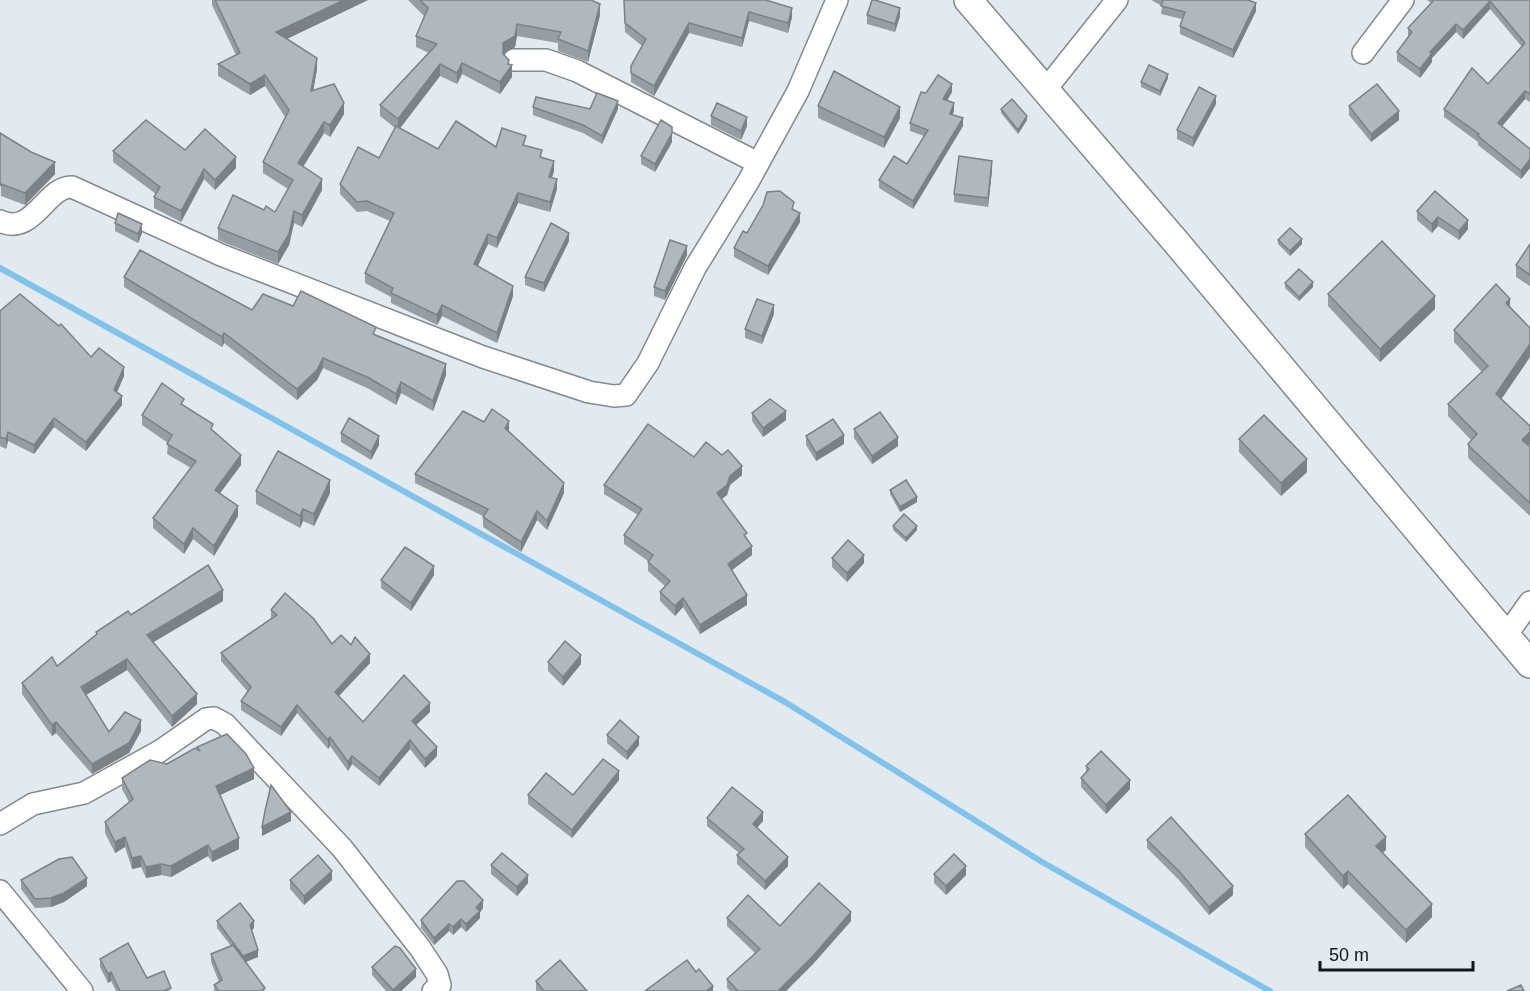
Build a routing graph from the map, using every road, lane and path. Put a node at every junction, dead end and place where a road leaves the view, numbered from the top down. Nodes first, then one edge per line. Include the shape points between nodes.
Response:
1 (837, 0) edge
2 (968, 0) edge
3 (1117, 0) edge
4 (1403, 0) edge
5 (1363, 53) dead end
6 (514, 60) dead end
7 (1046, 89) junction
8 (758, 163) junction
9 (0, 221) edge
10 (1530, 602) edge
11 (1505, 637) junction
12 (1530, 664) edge
13 (0, 824) edge
14 (0, 891) edge
15 (82, 991) edge
16 (433, 991) edge

1 - 8 street via 798,91
2 - 7 street
3 - 7 street
4 - 5 street
6 - 8 street via 546,60 577,71
7 - 11 street
8 - 9 street via 695,268 634,387 626,394 614,396 589,392 483,357 221,255 72,187 56,192 33,216 18,223
10 - 11 street
11 - 12 street
13 - 16 street via 33,804 84,793 160,751 193,726 214,718 225,724 342,848 376,890 433,967 440,985
14 - 15 street

